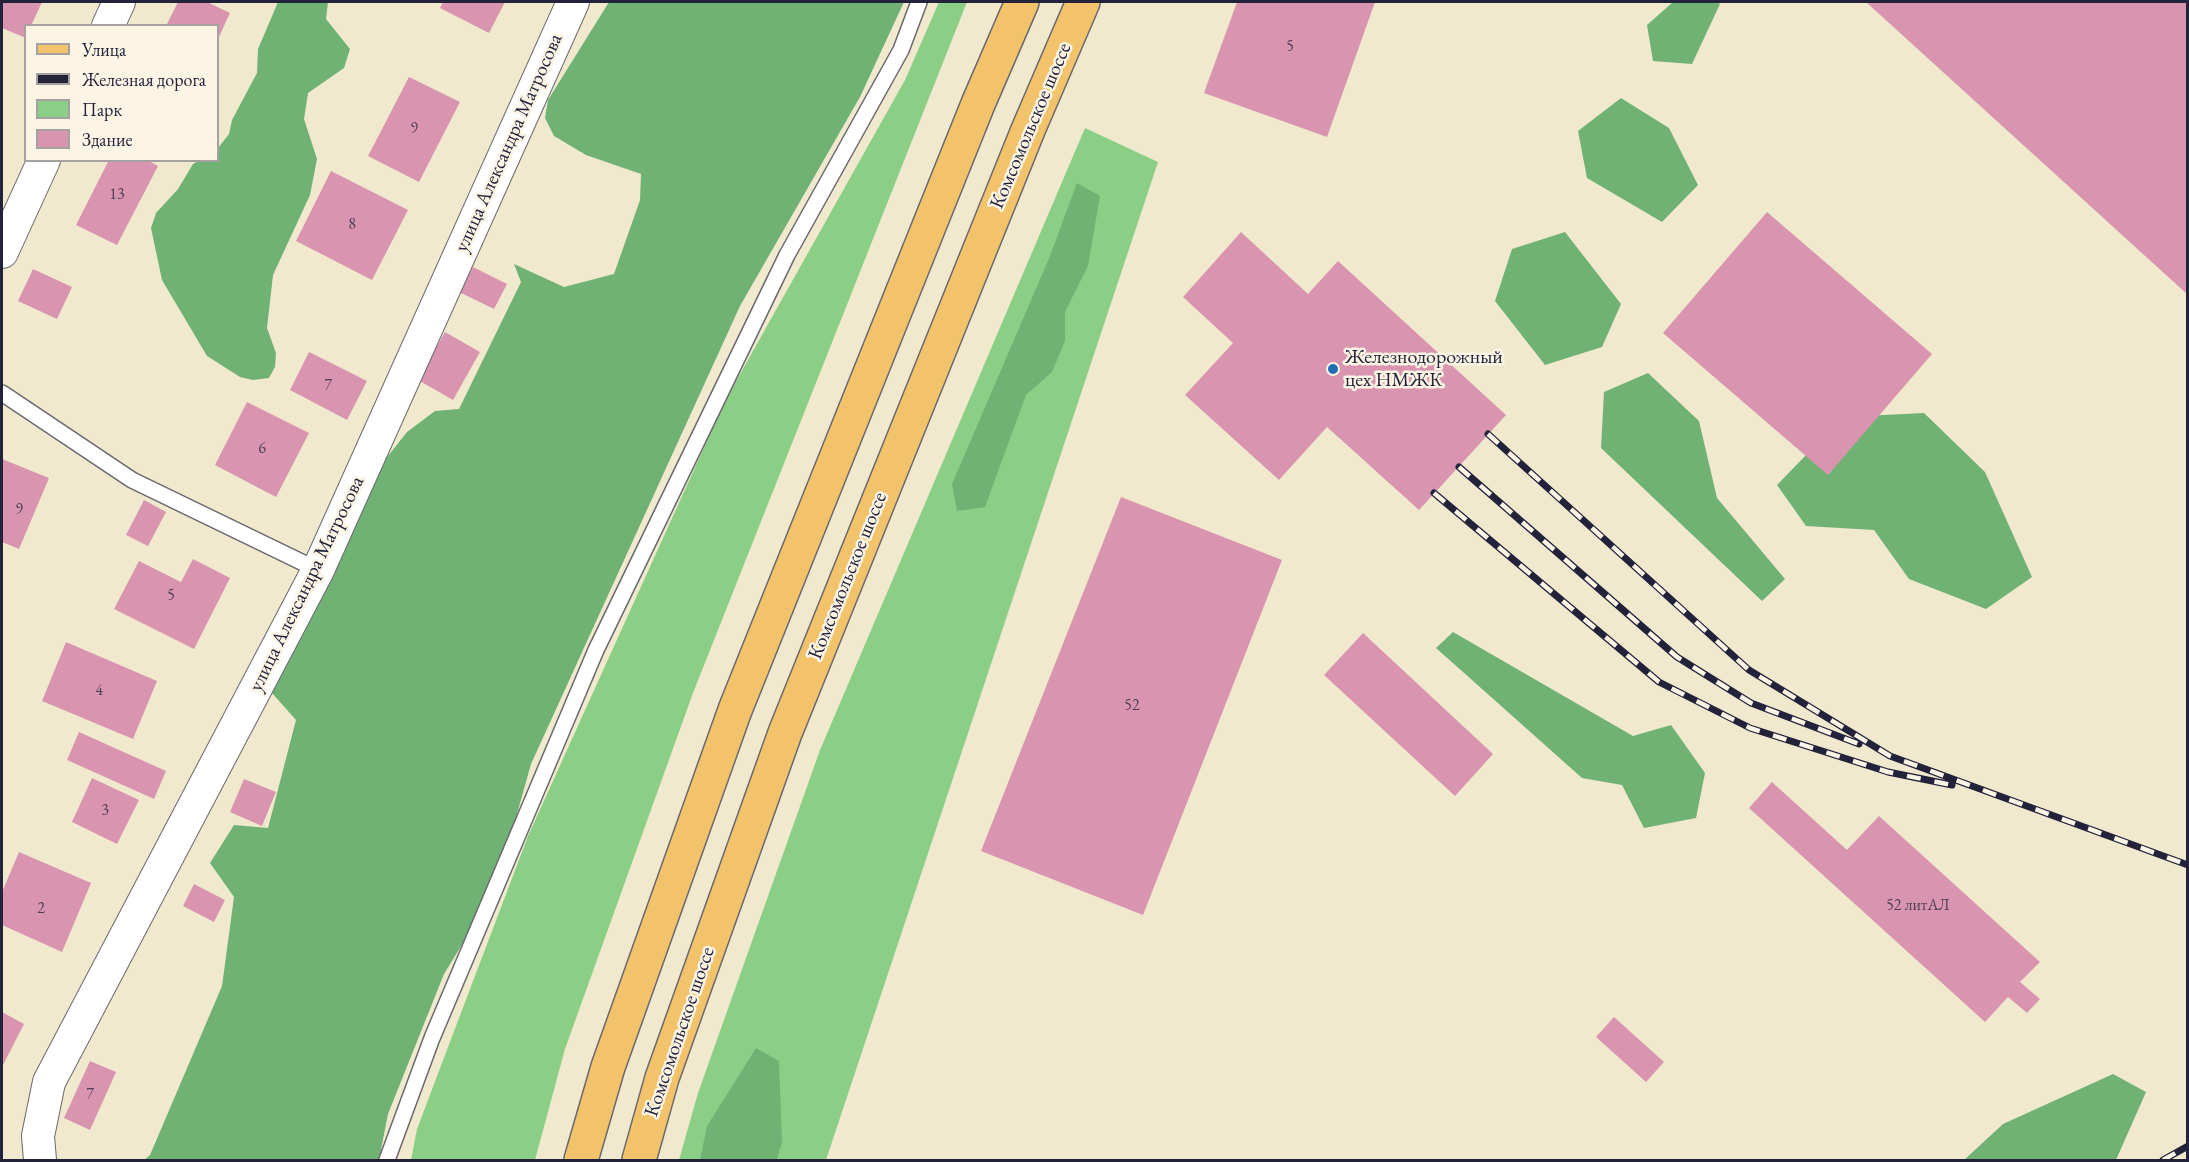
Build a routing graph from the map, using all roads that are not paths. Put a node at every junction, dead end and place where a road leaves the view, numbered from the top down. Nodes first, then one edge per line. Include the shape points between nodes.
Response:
1 (119, 2) edge
2 (573, 2) edge
3 (919, 2) edge
4 (1022, 2) edge
5 (1083, 2) edge
6 (109, 24) edge
7 (43, 162) edge
8 (2, 252) edge
9 (2, 393) edge
10 (318, 570) junction
11 (40, 1161) edge
12 (387, 1161) edge
13 (581, 1161) edge
14 (639, 1161) edge

1 - 6 street
2 - 10 street, улица Александра Матросова
3 - 12 lane via 901,50 787,255 596,650 432,1038
4 - 13 main road via 735,710 608,1067
5 - 14 main road, Комсомольское шоссе via 785,733 662,1078
7 - 8 street
9 - 10 lane via 132,480
10 - 11 street, улица Александра Матросова via 49,1082 38,1136

